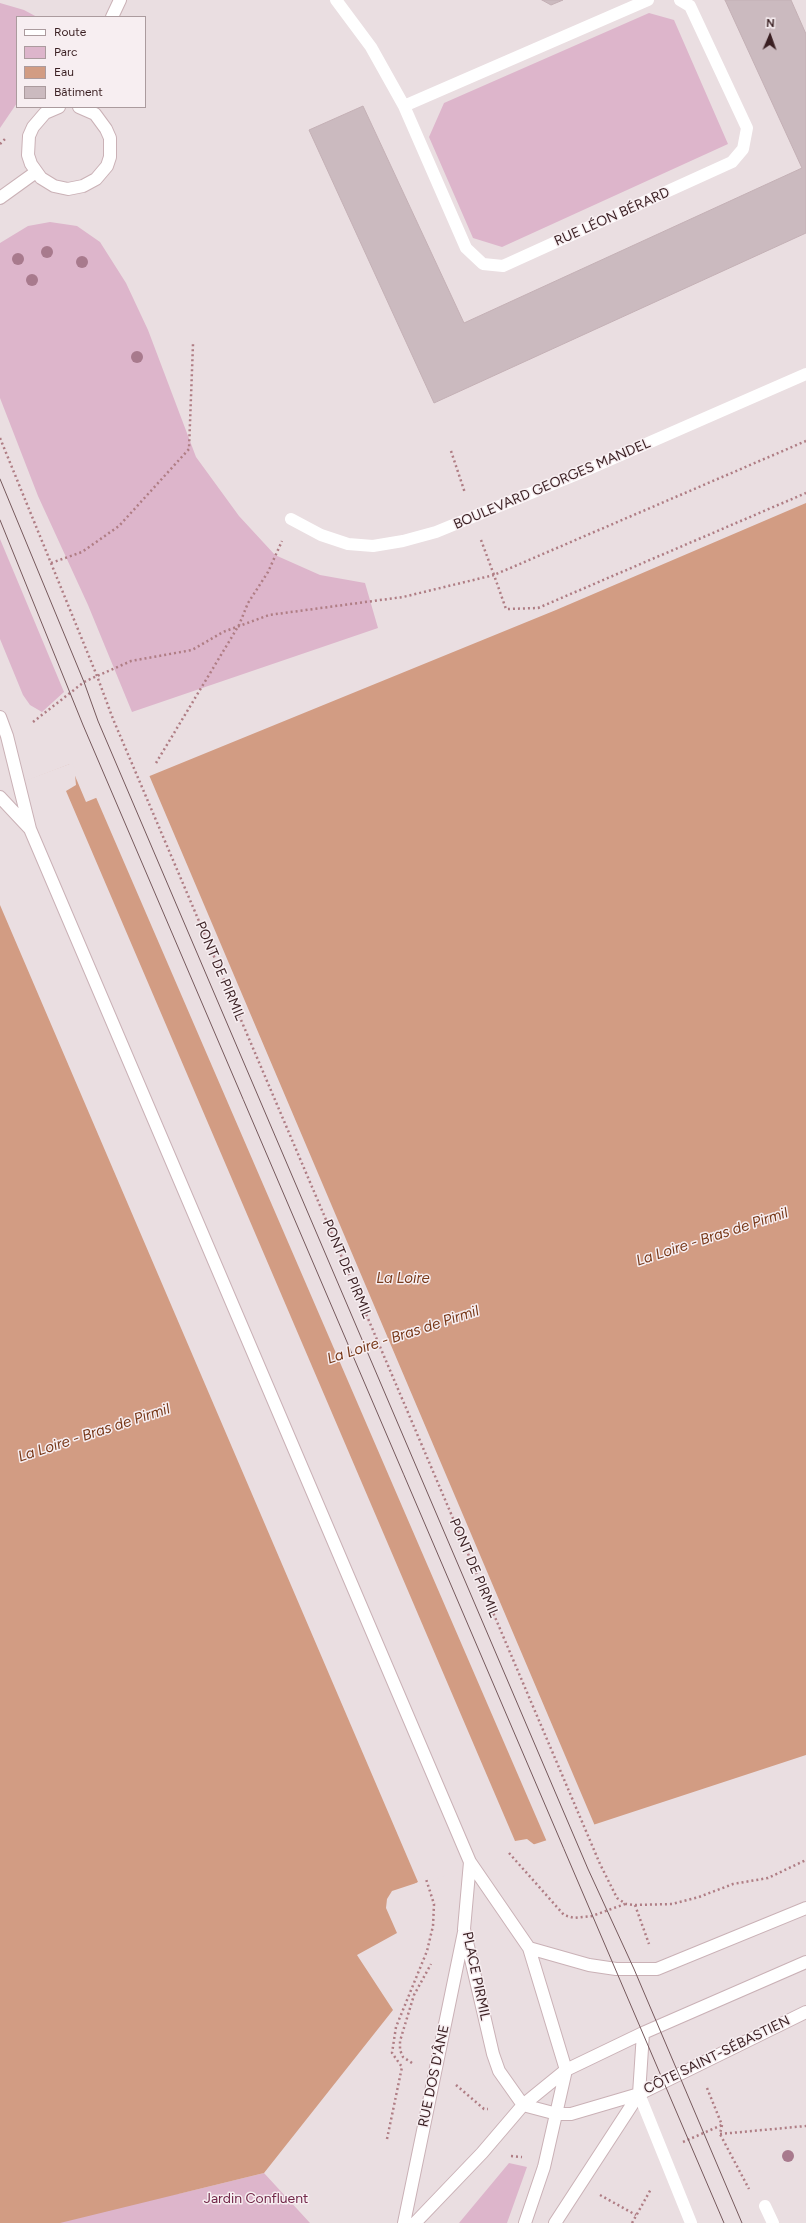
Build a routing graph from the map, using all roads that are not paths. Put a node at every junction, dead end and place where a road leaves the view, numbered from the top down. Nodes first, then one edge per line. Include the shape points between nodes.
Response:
1 (120, 0) edge
2 (336, 0) edge
3 (648, 0) edge
4 (680, 0) edge
5 (112, 16) edge
6 (404, 106) junction
7 (57, 108) edge
8 (81, 108) edge
9 (36, 172) junction
10 (0, 198) edge
11 (806, 374) edge
12 (291, 519) road end
13 (0, 717) edge
14 (0, 797) edge
15 (30, 829) junction
16 (470, 1862) junction
17 (806, 1908) edge
18 (464, 1929) junction
19 (529, 1948) junction
20 (806, 1962) edge
21 (806, 2012) edge
22 (643, 2033) junction
23 (566, 2070) junction
24 (638, 2094) junction
25 (523, 2105) junction
26 (557, 2114) junction
27 (765, 2206) dead end
28 (404, 2223) edge
29 (415, 2223) edge
30 (525, 2223) edge
31 (555, 2223) edge
32 (691, 2223) edge
33 (773, 2223) edge

1 - 5 main road
2 - 6 main road, RUE LÉON BÉRARD via 371,47
3 - 6 main road
4 - 6 main road, RUE LÉON BÉRARD via 690,6 747,128 743,149 732,162 503,266 483,264 466,248
7 - 9 main road via 45,113 38,120 29,136 28,155
8 - 9 main road via 95,114 106,129 111,147 107,166 96,179 76,188 54,186
9 - 10 main road
11 - 12 main road, BOULEVARD GEORGES MANDEL via 474,518 436,532 373,546 348,544 321,536
13 - 15 main road
14 - 15 main road
15 - 16 main road
16 - 18 main road, PLACE PIRMIL
16 - 19 main road
17 - 19 main road via 657,1969 589,1966
18 - 25 main road, PLACE PIRMIL via 499,2071
18 - 28 main road, RUE DOS D'ÂNE
19 - 23 main road
20 - 22 main road
21 - 24 main road, CÔTE SAINT-SÉBASTIEN
22 - 23 main road
22 - 24 main road, CÔTE SAINT-SÉBASTIEN
23 - 25 main road
23 - 26 main road
24 - 26 main road via 571,2114
24 - 31 main road
24 - 32 main road
25 - 26 main road
25 - 29 main road via 482,2153
26 - 30 main road via 544,2167
27 - 33 main road

